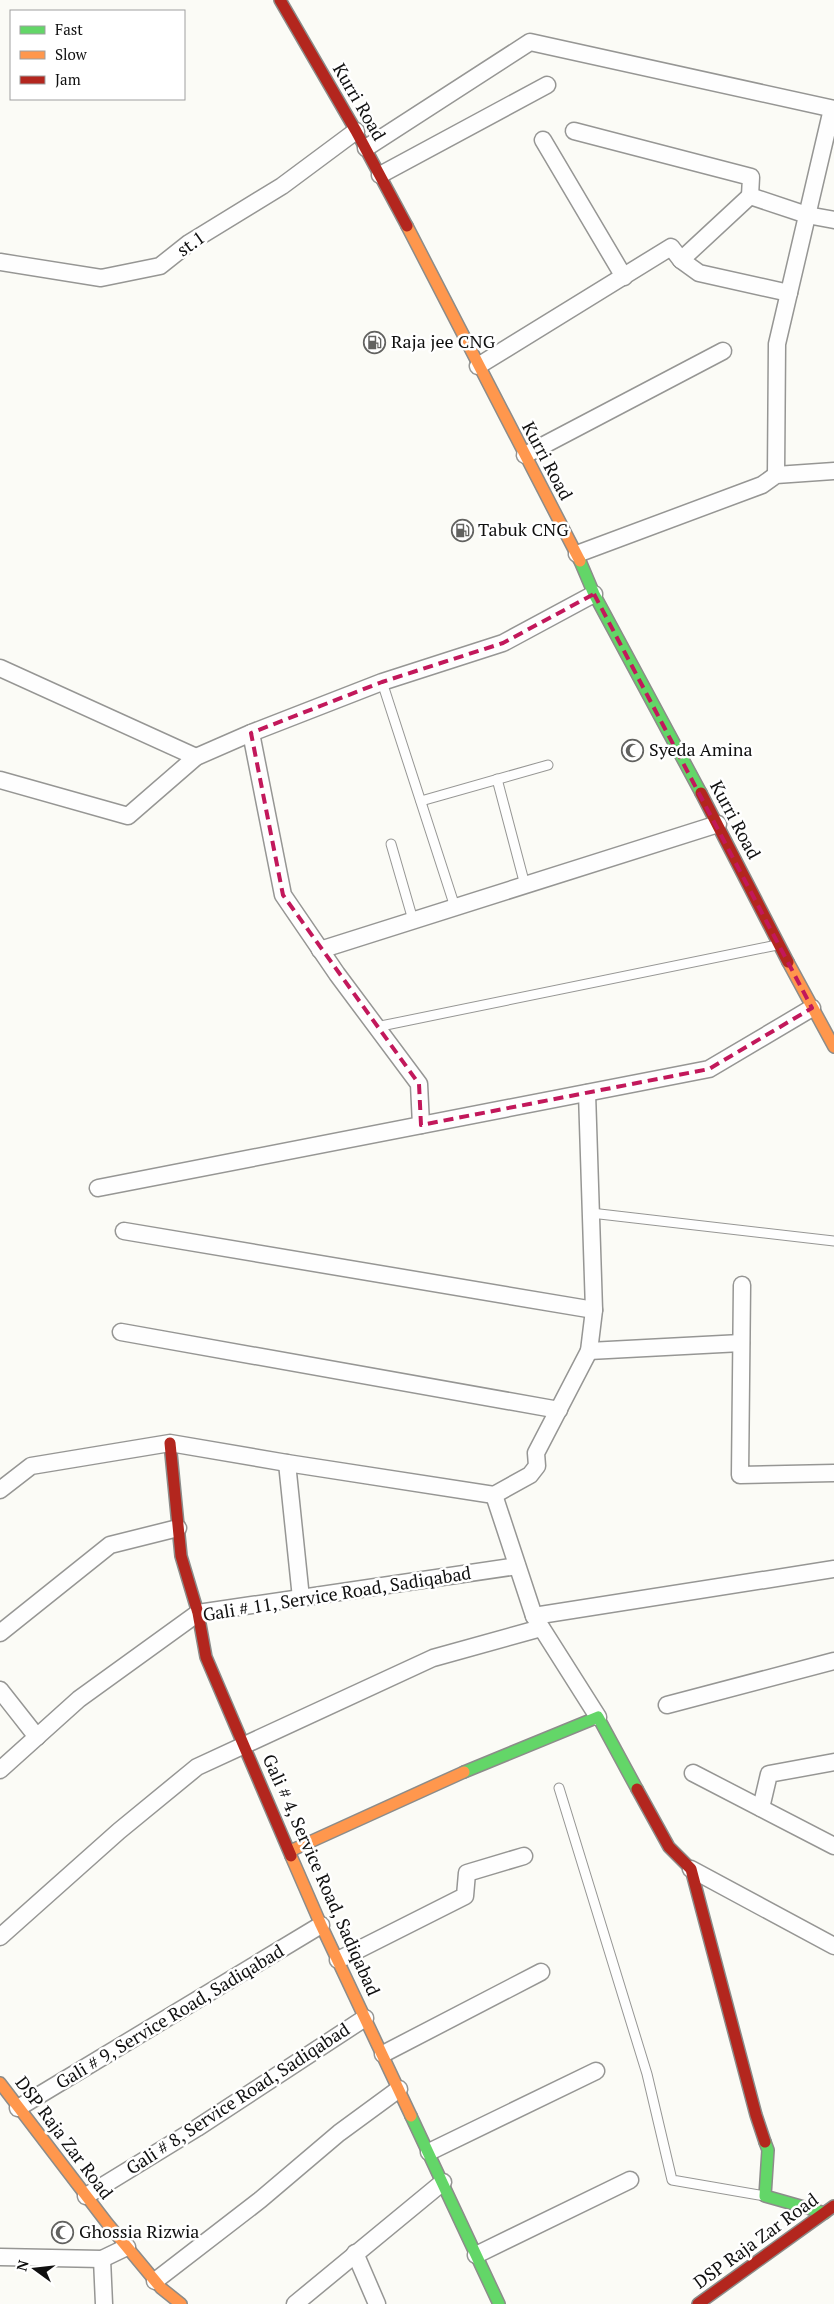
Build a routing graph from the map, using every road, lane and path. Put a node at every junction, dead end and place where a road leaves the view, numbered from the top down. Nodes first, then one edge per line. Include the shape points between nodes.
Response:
1 (280, 0) edge
2 (547, 85) dead end
3 (833, 109) edge
4 (356, 131) junction
5 (574, 131) dead end
6 (543, 140) dead end
7 (366, 148) junction
8 (380, 175) junction
9 (750, 196) junction
10 (806, 215) junction
11 (834, 220) edge
12 (682, 260) junction
13 (0, 262) edge
14 (624, 277) junction
15 (789, 293) junction
16 (723, 351) dead end
17 (478, 366) junction
18 (525, 455) junction
19 (834, 471) edge
20 (776, 475) junction
21 (577, 554) junction
22 (594, 594) junction
23 (0, 668) edge
24 (382, 682) junction
25 (251, 733) junction
26 (196, 758) junction
27 (548, 765) dead end
28 (497, 779) junction
29 (0, 780) edge
30 (421, 801) junction
31 (718, 824) junction
32 (392, 844) dead end
33 (525, 885) junction
34 (455, 907) junction
35 (413, 920) junction
36 (780, 945) junction
37 (320, 950) junction
38 (812, 1008) junction
39 (376, 1027) junction
40 (834, 1047) edge
41 (587, 1093) junction
42 (421, 1126) junction
43 (98, 1188) dead end
44 (591, 1213) junction
45 (124, 1231) dead end
46 (834, 1241) edge
47 (742, 1285) dead end
48 (594, 1310) junction
49 (121, 1332) dead end
50 (741, 1343) junction
51 (589, 1350) junction
52 (559, 1410) junction
53 (170, 1443) junction
54 (287, 1464) junction
55 (834, 1473) edge
56 (0, 1490) edge
57 (494, 1495) junction
58 (178, 1528) junction
59 (517, 1566) junction
60 (834, 1569) edge
61 (301, 1598) junction
62 (198, 1613) junction
63 (537, 1622) junction
64 (0, 1633) edge
65 (834, 1661) edge
66 (0, 1690) edge
67 (667, 1705) dead end
68 (598, 1717) junction
69 (37, 1737) junction
70 (245, 1747) junction
71 (834, 1762) edge
72 (0, 1770) edge
73 (692, 1773) dead end
74 (559, 1788) dead end
75 (761, 1808) junction
76 (834, 1846) edge
77 (290, 1851) junction
78 (524, 1856) dead end
79 (691, 1869) junction
80 (322, 1925) junction
81 (0, 1937) edge
82 (834, 1946) edge
83 (338, 1960) junction
84 (541, 1972) dead end
85 (365, 2018) junction
86 (383, 2054) junction
87 (596, 2071) dead end
88 (0, 2082) edge
89 (400, 2089) junction
90 (18, 2108) junction
91 (429, 2152) junction
92 (630, 2180) dead end
93 (443, 2182) junction
94 (86, 2196) junction
95 (766, 2196) junction
96 (830, 2210) edge
97 (127, 2247) junction
98 (355, 2253) junction
99 (476, 2254) junction
100 (0, 2257) edge
101 (102, 2259) junction
102 (155, 2281) junction
103 (718, 2298) edge
104 (104, 2304) edge
105 (181, 2304) edge
106 (295, 2304) edge
107 (377, 2304) edge
108 (499, 2304) edge
109 (698, 2304) edge

1 - 4 street, Kurri Road
2 - 8 street
3 - 7 street via 530,42
3 - 10 street
4 - 7 street, Kurri Road
4 - 13 street, st.1 via 282,186 189,243 160,266 102,278
5 - 9 street via 751,177
6 - 14 street
7 - 8 street, Kurri Road
8 - 17 street, Kurri Road
9 - 10 street
9 - 12 street
10 - 11 street
10 - 15 street
12 - 14 street via 671,246
12 - 15 street via 699,273
14 - 17 street
15 - 20 street via 777,344
16 - 18 street
17 - 18 street, Kurri Road
18 - 21 street, Kurri Road
19 - 20 street
20 - 21 street via 762,485
21 - 22 street, Kurri Road
22 - 24 street via 503,643
22 - 31 street, Kurri Road
23 - 26 street
24 - 25 street
24 - 30 lane
25 - 26 street
25 - 37 street via 283,895
26 - 29 street via 128,816
27 - 28 lane
28 - 30 lane
28 - 33 lane
30 - 34 lane
31 - 33 street
31 - 36 street, Kurri Road
32 - 35 lane
33 - 34 street
34 - 35 street
35 - 37 street
36 - 38 street, Kurri Road
36 - 39 lane
37 - 39 street
38 - 40 street, Kurri Road
38 - 41 street via 709,1069
39 - 42 street via 419,1084
41 - 42 street
41 - 44 street
42 - 43 street
44 - 46 lane
44 - 48 street
45 - 48 street
47 - 50 street
48 - 51 street
49 - 52 street
50 - 51 street
50 - 55 street via 740,1475
51 - 52 street
52 - 57 street via 536,1453 536,1466 530,1475
53 - 54 street
53 - 56 street via 31,1466
53 - 58 street, Gali # 4, Service Road, Sadiqabad
54 - 57 street
54 - 61 street
57 - 59 street
58 - 62 street, Gali # 4, Service Road, Sadiqabad via 181,1556
58 - 64 street via 110,1544
59 - 61 street, Gali # 11, Service Road, Sadiqabad
59 - 63 street
60 - 63 street
61 - 62 street, Gali # 11, Service Road, Sadiqabad
62 - 69 street, Gali # 11, Service Road, Sadiqabad via 79,1699
62 - 70 street, Gali # 4, Service Road, Sadiqabad via 206,1657
63 - 68 street
63 - 70 street via 433,1658
65 - 67 street
66 - 69 street
68 - 77 street via 446,1779
68 - 79 street via 669,1847
69 - 72 street, Gali # 11, Service Road, Sadiqabad
70 - 77 street, Gali # 4, Service Road, Sadiqabad
70 - 81 street via 198,1767
71 - 75 street via 769,1774
73 - 75 street
74 - 95 lane via 647,2074 672,2180
75 - 76 street
77 - 80 street, Gali # 4, Service Road, Sadiqabad
78 - 83 street via 467,1874 465,1896
79 - 82 street
79 - 95 street via 768,2150
80 - 83 street, Gali # 4, Service Road, Sadiqabad
80 - 90 street, Gali # 9, Service Road, Sadiqabad
83 - 85 street, Gali # 4, Service Road, Sadiqabad
84 - 86 street
85 - 86 street, Gali # 4, Service Road, Sadiqabad
85 - 94 street, Gali # 8, Service Road, Sadiqabad
86 - 89 street, Gali # 4, Service Road, Sadiqabad
87 - 91 street
88 - 90 street, DSP Raja Zar Road
89 - 91 street, Gali # 4, Service Road, Sadiqabad
89 - 102 street via 339,2133 260,2200
90 - 94 street, DSP Raja Zar Road
91 - 93 street, Gali # 4, Service Road, Sadiqabad
92 - 99 street
93 - 98 street
93 - 99 street, Gali # 4, Service Road, Sadiqabad
94 - 97 street, DSP Raja Zar Road
95 - 96 street
96 - 103 street, DSP Raja Zar Road
97 - 101 street
97 - 102 street, DSP Raja Zar Road
98 - 106 street
98 - 107 street
99 - 108 street, Gali # 4, Service Road, Sadiqabad
100 - 101 street
101 - 104 street
102 - 105 street, DSP Raja Zar Road
103 - 109 street, DSP Raja Zar Road

